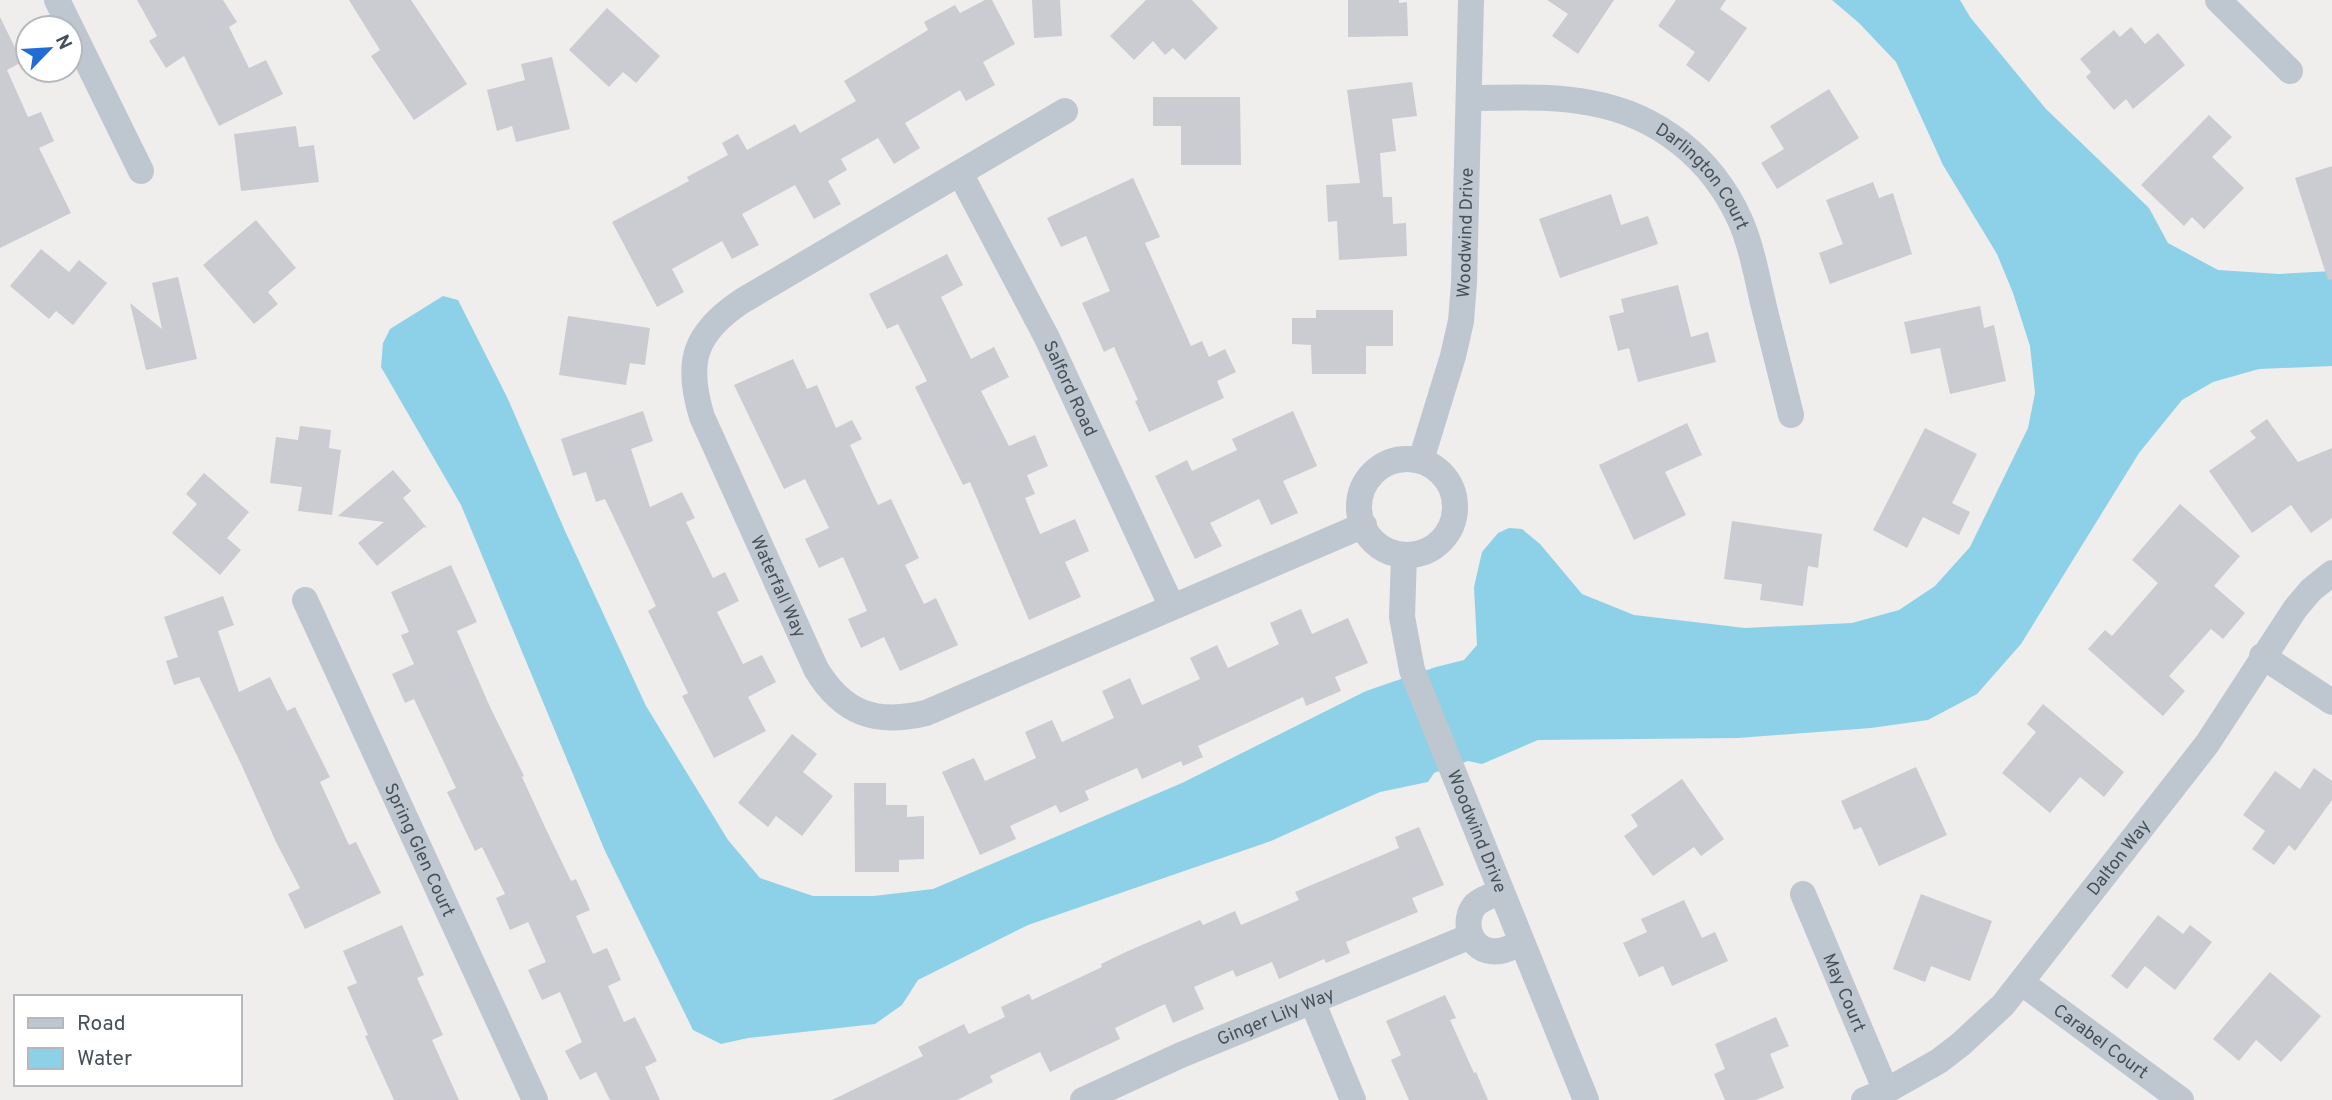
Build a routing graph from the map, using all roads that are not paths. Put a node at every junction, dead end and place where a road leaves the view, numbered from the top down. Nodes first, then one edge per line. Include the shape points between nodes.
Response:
1 (57, 0) edge
2 (1471, 0) edge
3 (2218, 0) edge
4 (2290, 71) dead end
5 (1469, 98) junction
6 (1065, 111) dead end
7 (141, 171) dead end
8 (960, 173) junction
9 (1791, 415) dead end
10 (1421, 460) junction
11 (1364, 526) junction
12 (1404, 555) junction
13 (2332, 573) edge
14 (305, 600) dead end
15 (1172, 607) junction
16 (2262, 656) junction
17 (2332, 702) edge
18 (1501, 892) junction
19 (1803, 894) dead end
20 (1471, 936) junction
21 (1522, 943) junction
22 (2022, 983) junction
23 (1312, 1001) junction
24 (1875, 1095) edge
25 (535, 1100) edge
26 (1083, 1100) edge
27 (1353, 1100) edge
28 (1587, 1100) edge
29 (2182, 1100) edge

1 - 7 street
2 - 5 street, Woodwind Drive
3 - 4 street
5 - 9 street, Darlington Court via 1557,99 1621,110 1652,122 1704,163 1724,190 1750,248
5 - 10 street, Woodwind Drive via 1461,321
6 - 8 street, Waterfall Way
8 - 15 street, Salford Road via 1047,338
8 - 15 street, Waterfall Way via 726,312 702,339 696,355 695,395 702,417 816,669 841,701 857,710 887,719 908,717
10 - 11 street via 1404,458 1374,471 1361,493 1359,510
10 - 12 street via 1448,482 1455,501 1454,518 1435,546 1420,554
11 - 12 street via 1382,548
11 - 15 street, Waterfall Way
12 - 18 street, Woodwind Drive via 1402,617 1412,670
13 - 16 street, Dalton Way via 2311,590
14 - 25 street, Spring Glen Court
16 - 17 street
16 - 22 street, Dalton Way via 2207,744
18 - 20 street via 1474,906 1468,924
18 - 21 street, Woodwind Drive
19 - 24 street, May Court
20 - 21 street via 1492,952
20 - 23 street, Ginger Lily Way
21 - 28 street, Woodwind Drive
22 - 24 street, Dalton Way via 1939,1061
22 - 29 street, Carabel Court
23 - 26 street, Ginger Lily Way
23 - 27 street

